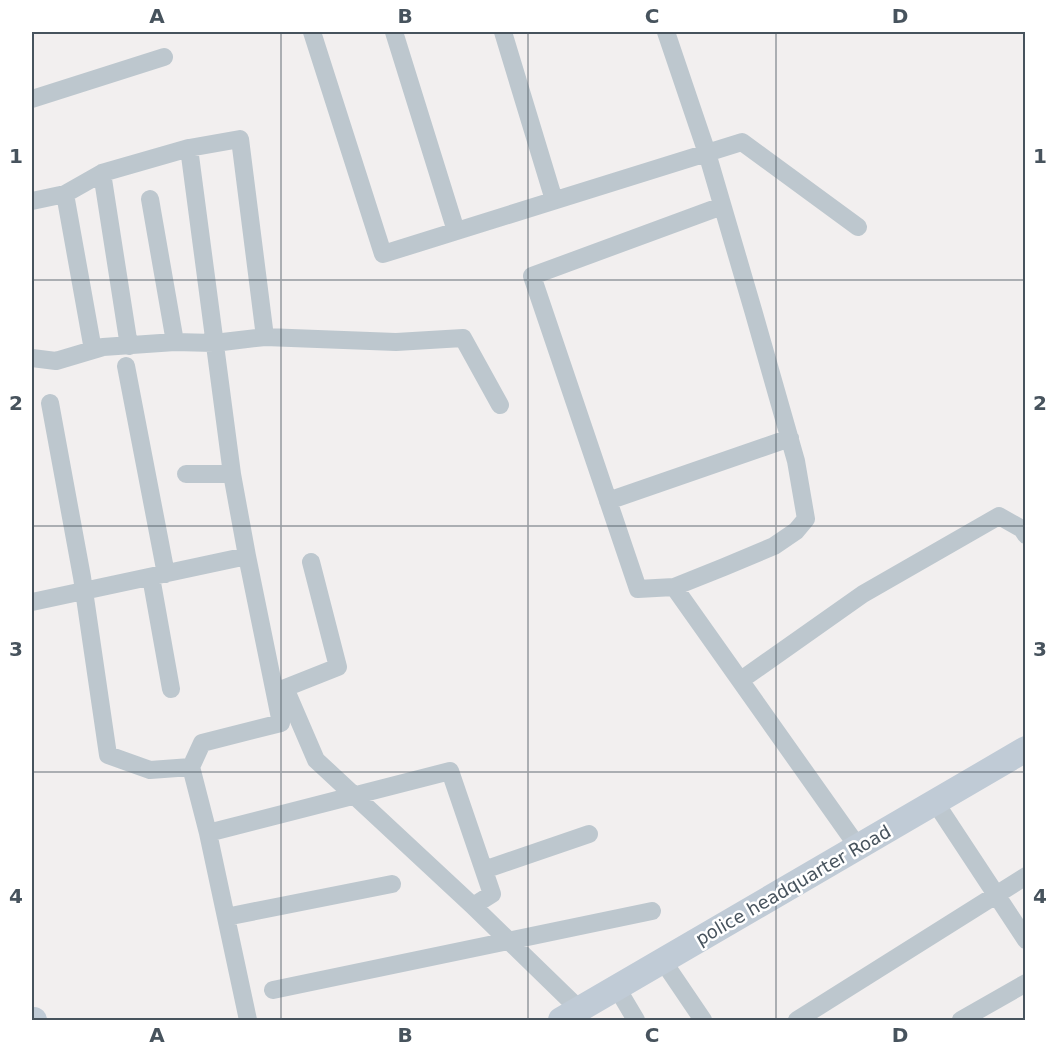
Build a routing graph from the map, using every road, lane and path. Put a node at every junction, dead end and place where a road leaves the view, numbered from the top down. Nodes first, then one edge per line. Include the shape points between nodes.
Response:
1 (312, 32) edge
2 (394, 32) edge
3 (503, 32) edge
4 (666, 32) edge
5 (164, 57) dead end
6 (32, 99) edge
7 (189, 148) junction
8 (707, 153) junction
9 (102, 173) junction
10 (65, 194) junction
11 (150, 199) dead end
12 (554, 200) junction
13 (32, 201) edge
14 (722, 206) junction
15 (858, 227) dead end
16 (456, 231) junction
17 (265, 337) junction
18 (175, 342) junction
19 (214, 343) junction
20 (129, 345) junction
21 (93, 350) junction
22 (32, 358) edge
23 (126, 366) dead end
24 (50, 403) dead end
25 (500, 405) dead end
26 (790, 438) junction
27 (186, 474) dead end
28 (232, 474) junction
29 (608, 501) junction
30 (1026, 535) edge
31 (247, 556) junction
32 (310, 562) dead end
33 (159, 575) junction
34 (674, 587) junction
35 (32, 602) edge
36 (741, 680) junction
37 (171, 690) dead end
38 (1026, 749) edge
39 (191, 767) junction
40 (934, 802) junction
41 (208, 833) junction
42 (590, 834) dead end
43 (858, 847) junction
44 (484, 870) junction
45 (1026, 876) edge
46 (392, 884) dead end
47 (996, 895) junction
48 (473, 906) junction
49 (652, 911) dead end
50 (226, 917) junction
51 (1026, 940) edge
52 (508, 941) junction
53 (663, 961) junction
54 (1026, 982) edge
55 (617, 988) junction
56 (273, 990) dead end
57 (570, 1016) edge
58 (248, 1020) edge
59 (636, 1020) edge
60 (703, 1020) edge
61 (797, 1020) edge
62 (961, 1020) edge

1 - 16 street via 382,254
2 - 16 street
3 - 12 street
4 - 8 street
5 - 6 street
7 - 9 street
7 - 17 street via 240,139
7 - 19 street
8 - 12 street
8 - 14 street
8 - 15 street via 742,142
9 - 10 street
9 - 20 street
10 - 13 street
10 - 21 street
11 - 18 street
12 - 16 street
14 - 26 street
14 - 29 street via 532,276
17 - 19 street
17 - 25 street via 396,342 463,338
18 - 19 street
18 - 20 street
19 - 28 street
20 - 21 street
21 - 22 street via 56,361
23 - 33 street
24 - 39 street via 82,577 108,755 150,770
26 - 29 street
26 - 34 street via 806,519 774,546
27 - 28 street
28 - 31 street
29 - 34 street via 638,589
30 - 36 street via 999,516 863,594
31 - 33 street
31 - 39 street via 281,723 202,743
32 - 48 street via 338,667 285,688 316,760
33 - 35 street
33 - 37 street
34 - 36 street
36 - 43 street
38 - 40 street, police headquarter Road
39 - 41 street
40 - 43 street, police headquarter Road
40 - 47 street
41 - 44 street via 450,771
41 - 50 street
42 - 44 street
43 - 53 street, police headquarter Road
44 - 48 street via 492,894
45 - 47 street
46 - 50 street
47 - 51 street
47 - 61 street
48 - 52 street
49 - 52 street
50 - 58 street
52 - 56 street
52 - 57 street
53 - 55 street, police headquarter Road
53 - 60 street
54 - 62 street
55 - 57 street, police headquarter Road
55 - 59 street

